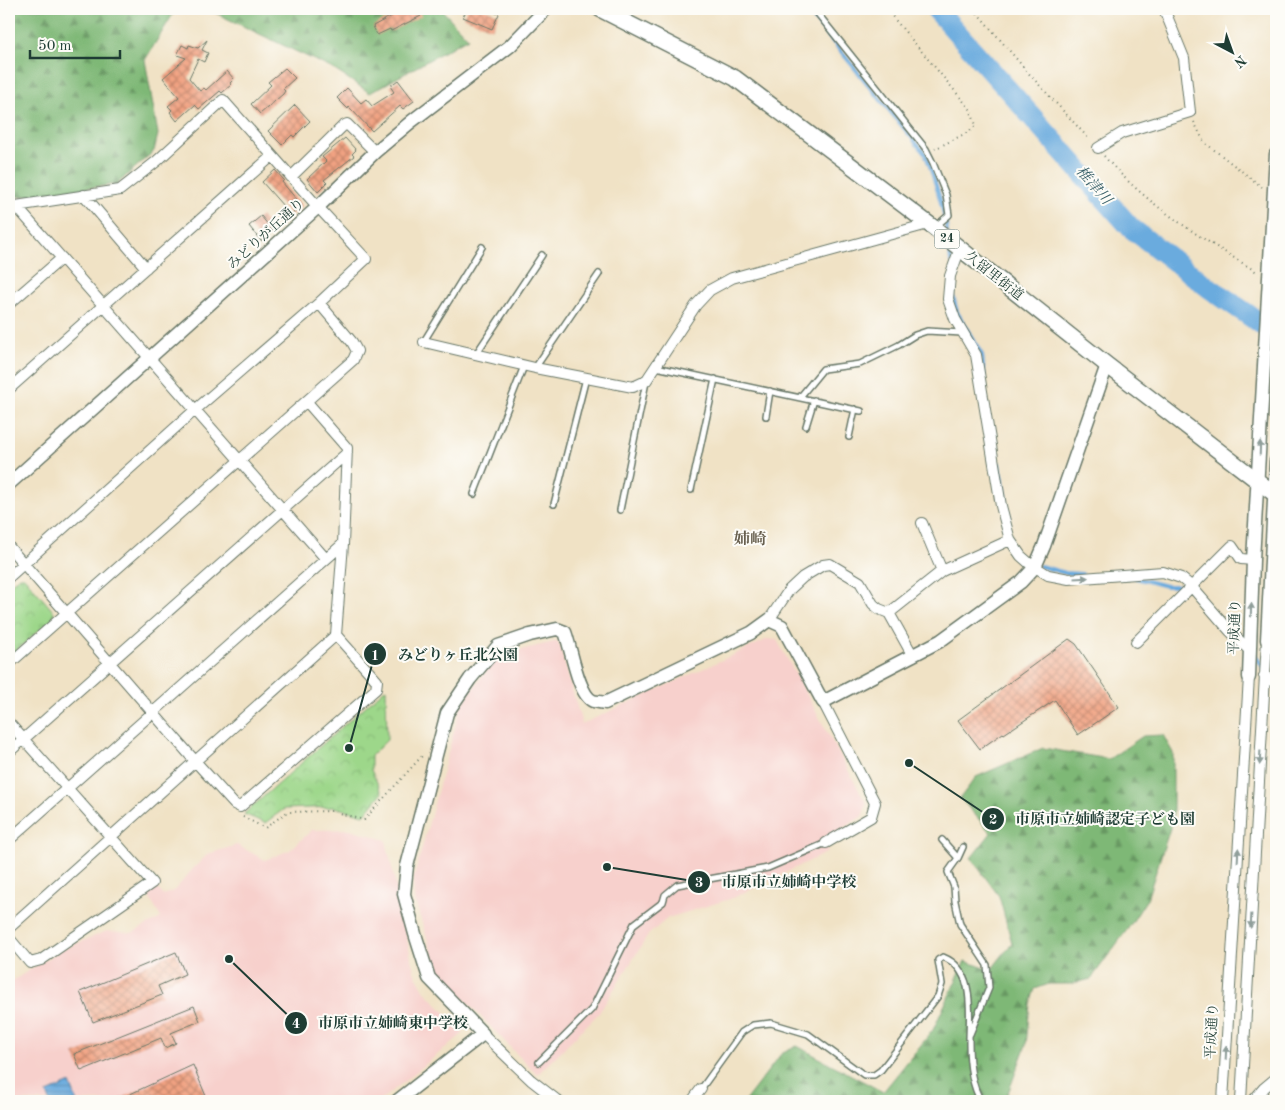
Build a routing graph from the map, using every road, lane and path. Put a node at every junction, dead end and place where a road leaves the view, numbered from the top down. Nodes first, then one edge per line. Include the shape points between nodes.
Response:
1 (546, 9) edge
2 (600, 9) edge
3 (814, 9) edge
4 (886, 9) edge
5 (974, 9) edge
6 (1164, 9) edge
7 (1190, 112) junction
8 (1098, 148) junction
9 (375, 152) junction
10 (928, 152) junction
11 (1276, 154) edge
12 (272, 156) junction
13 (291, 177) junction
14 (84, 195) junction
15 (1274, 195) junction
16 (318, 207) junction
17 (11, 208) edge
18 (933, 225) junction
19 (482, 247) dead end
20 (960, 248) junction
21 (542, 255) dead end
22 (62, 258) junction
23 (146, 268) junction
24 (599, 274) dead end
25 (1269, 285) junction
26 (319, 303) junction
27 (9, 304) edge
28 (103, 305) junction
29 (963, 333) junction
30 (424, 342) joint
31 (476, 354) junction
32 (150, 359) junction
33 (1107, 365) junction
34 (530, 367) junction
35 (656, 367) junction
36 (586, 378) junction
37 (715, 379) junction
38 (646, 381) junction
39 (9, 389) edge
40 (770, 391) junction
41 (800, 397) junction
42 (814, 400) junction
43 (307, 402) junction
44 (195, 410) junction
45 (766, 416) dead end
46 (806, 426) dead end
47 (849, 437) dead end
48 (347, 453) junction
49 (240, 461) junction
50 (1276, 461) edge
51 (1259, 482) junction
52 (9, 484) edge
53 (691, 490) dead end
54 (474, 494) dead end
55 (1276, 495) edge
56 (554, 504) dead end
57 (283, 510) junction
58 (620, 510) dead end
59 (922, 523) dead end
60 (1010, 540) junction
61 (343, 544) junction
62 (9, 547) edge
63 (326, 559) junction
64 (1253, 560) junction
65 (23, 564) junction
66 (1035, 567) junction
67 (942, 571) junction
68 (9, 577) edge
69 (1191, 586) junction
70 (889, 613) junction
71 (66, 614) junction
72 (769, 620) junction
73 (336, 635) junction
74 (1266, 640) joint
75 (1136, 642) dead end
76 (1250, 650) junction
77 (913, 656) junction
78 (110, 663) junction
79 (9, 664) edge
80 (1264, 676) junction
81 (1249, 677) joint
82 (1276, 683) edge
83 (823, 702) junction
84 (153, 713) junction
85 (9, 723) edge
86 (23, 740) junction
87 (428, 750) dead end
88 (9, 752) edge
89 (195, 761) junction
90 (67, 789) junction
91 (240, 807) junction
92 (110, 837) junction
93 (9, 840) edge
94 (942, 840) dead end
95 (826, 843) joint
96 (963, 847) dead end
97 (958, 858) junction
98 (9, 928) edge
99 (9, 938) edge
100 (483, 1034) junction
101 (969, 1036) junction
102 (539, 1062) dead end
103 (1276, 1078) edge
104 (701, 1089) joint
105 (397, 1101) edge
106 (558, 1101) edge
107 (692, 1101) edge
108 (981, 1101) edge
109 (1223, 1101) edge
110 (1241, 1101) edge
111 (1254, 1101) edge

1 - 9 street, みどりが丘通り via 510,46
2 - 18 main road, 久留里街道 / 24 via 735,78
3 - 10 lane
4 - 10 path via 970,109 976,125
5 - 8 path
6 - 7 street via 1184,58
7 - 8 street via 1122,133
7 - 15 path via 1204,142
8 - 25 path via 1123,178 1175,221
9 - 13 street via 347,124
9 - 16 street, みどりが丘通り
10 - 18 lane via 946,195 949,215
11 - 15 street, 平成通り
12 - 13 street
12 - 14 street via 223,100 120,190
12 - 23 street
13 - 16 street
14 - 17 street
14 - 23 street
15 - 25 street, 平成通り
16 - 26 street via 366,259
16 - 32 street, みどりが丘通り
17 - 22 street
18 - 20 main road, 久留里街道 / 24
18 - 35 street via 724,282 710,290 696,305
19 - 30 lane
20 - 29 street via 950,276 948,299
20 - 33 main road, 久留里街道 / 24
21 - 31 lane
22 - 27 street
22 - 28 street
23 - 28 street
24 - 34 lane
51 -> 25 street, 平成通り
26 - 43 street via 356,351 353,360
26 - 44 street
28 - 32 street
28 - 39 street
29 - 41 lane via 927,331 860,364 823,369
29 - 60 street via 976,355 1001,506
30 - 31 street
31 - 34 street
32 - 44 street
32 - 52 street, みどりが丘通り
33 - 51 main road, 久留里街道 / 24
33 - 66 street
34 - 36 street
34 - 54 lane
35 - 37 lane
35 - 38 street
36 - 38 street via 633,387
36 - 56 lane
37 - 40 lane
37 - 53 lane
38 - 58 lane
40 - 41 lane
40 - 45 lane
41 - 42 lane
42 - 46 lane
42 - 47 lane via 858,410
43 - 48 street via 347,448
43 - 49 street
44 - 49 street
44 - 65 street
48 - 57 street
48 - 61 street
49 - 57 street
49 - 71 street
50 - 55 street
51 - 55 main road, 久留里街道 / 24
51 - 64 street, 平成通り
55 - 74 street
57 - 63 street
57 - 78 street
59 - 67 street
60 - 66 street via 1021,556
60 - 67 street
61 - 63 street
61 - 73 street
62 - 65 street
63 - 84 street
64 - 69 street via 1241,558 1232,546
76 -> 64 street, 平成通り
65 - 68 street
65 - 71 street
66 -> 69 street via 1048,575 1069,579 1163,572 1181,578
66 - 77 street via 1003,596
67 - 70 street
69 - 75 street
69 - 76 street
70 - 72 street via 873,604 860,582 830,564 802,577
70 - 77 street
71 - 78 street
71 - 79 street
72 - 83 street via 782,626
72 - 100 street via 751,633 605,702 592,701 585,694 565,632 557,628 498,646 470,679 448,713 407,866 404,894 429,978
73 - 89 street
73 - 91 street via 377,681 376,689
74 - 80 street
76 - 81 street, 平成通り
77 - 83 street
78 - 84 street
78 - 86 street
80 - 82 street
80 -> 110 street
109 -> 81 street, 平成通り
83 - 95 street via 875,803 871,817
84 - 89 street
84 - 90 street
85 - 86 street
86 - 88 street
86 - 90 street
87 - 91 path via 364,820 332,810 287,812 265,828 242,817
89 - 91 street
89 - 92 street
90 - 92 street
90 - 93 street
92 - 98 street
92 - 99 street via 152,883 41,960 30,963
94 - 97 lane
95 - 102 lane via 768,868 677,885 665,895 663,902 634,924 592,1009
96 - 97 lane
97 - 101 lane via 948,872 960,924 987,966 988,988
100 - 105 street
100 - 106 street
101 - 104 lane via 970,1000 963,975 958,966 942,957 938,960 942,984 938,996 874,1075 864,1075 808,1034 771,1023 753,1025 742,1032
101 - 108 lane via 974,1089
103 - 111 street
104 - 107 street

